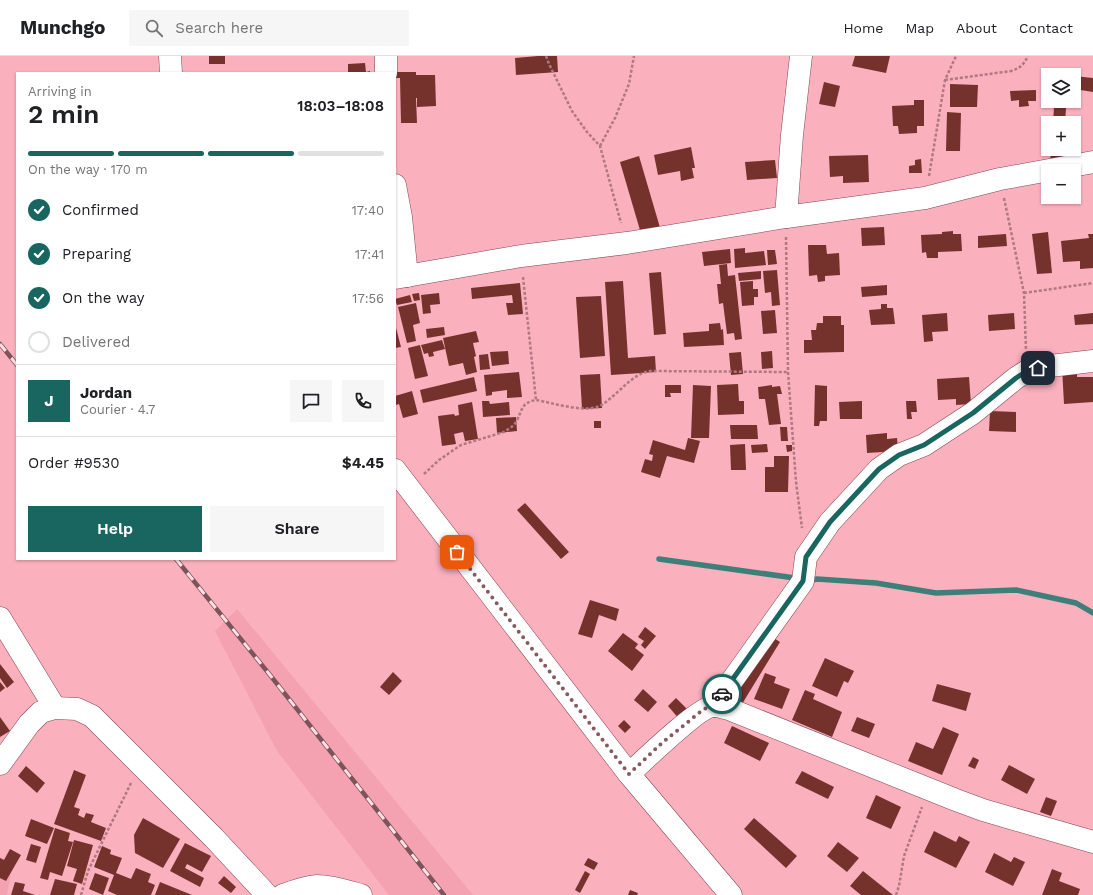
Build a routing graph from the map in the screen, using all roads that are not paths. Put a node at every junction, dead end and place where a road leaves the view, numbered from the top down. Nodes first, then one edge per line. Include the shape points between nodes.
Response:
1 (170, 56) edge
2 (386, 56) edge
3 (801, 56) edge
4 (171, 72) edge
5 (386, 72) edge
6 (1093, 162) edge
7 (396, 190) edge
8 (786, 217) junction
9 (401, 277) edge
10 (1093, 361) edge
11 (396, 471) edge
12 (0, 618) edge
13 (714, 706) junction
14 (55, 708) junction
15 (0, 764) edge
16 (629, 774) junction
17 (1093, 842) edge
18 (267, 895) edge
19 (283, 895) edge
20 (361, 895) edge
21 (731, 895) edge

1 - 4 street
2 - 5 street
3 - 8 street
6 - 8 street via 1000,179 926,198
7 - 9 street via 401,217
8 - 9 street via 627,243 521,256
10 - 13 street via 1027,371 973,413 924,445 899,455 879,469 830,522 806,557 803,581
11 - 16 street
12 - 14 street
13 - 16 street via 704,709
13 - 17 street via 729,709 928,790 984,810
14 - 15 street via 41,712 29,724
14 - 18 street via 77,708 92,716
16 - 21 street
19 - 20 street via 317,886

